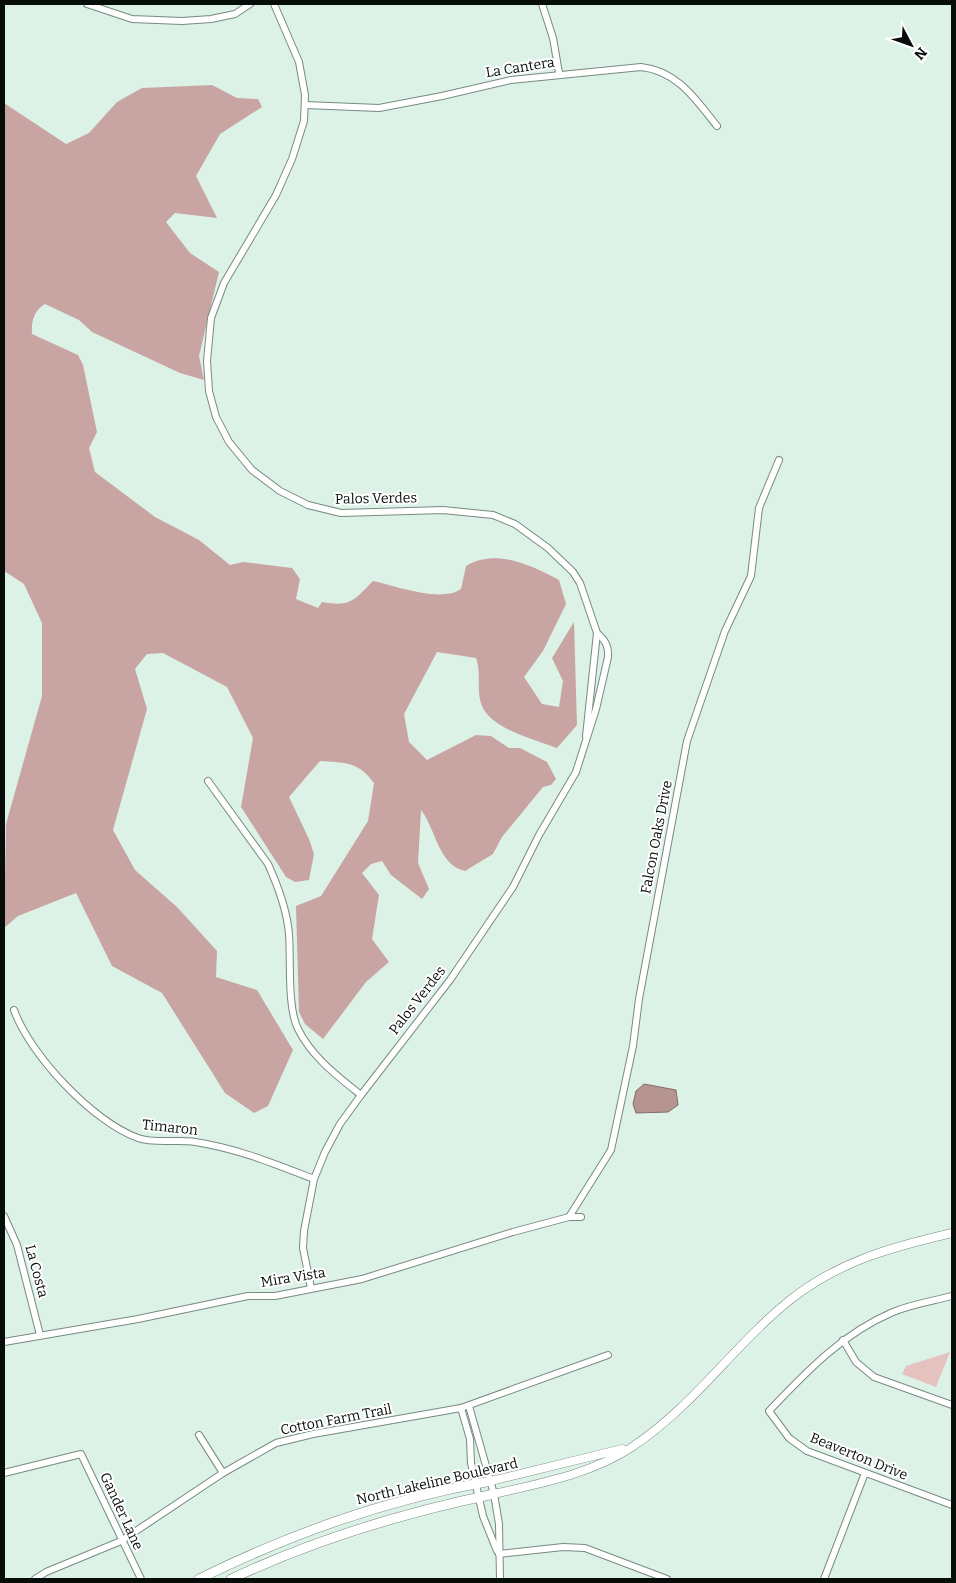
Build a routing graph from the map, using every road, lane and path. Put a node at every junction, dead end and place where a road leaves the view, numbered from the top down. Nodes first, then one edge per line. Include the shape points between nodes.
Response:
1 (87, 4) edge
2 (250, 4) edge
3 (274, 4) edge
4 (542, 4) edge
5 (559, 73) junction
6 (305, 105) junction
7 (717, 126) dead end
8 (779, 460) dead end
9 (597, 633) junction
10 (586, 736) junction
11 (208, 781) dead end
12 (14, 1010) dead end
13 (361, 1095) junction
14 (314, 1179) junction
15 (4, 1216) edge
16 (568, 1217) junction
17 (581, 1217) dead end
18 (952, 1233) edge
19 (311, 1288) junction
20 (952, 1296) edge
21 (40, 1335) junction
22 (843, 1340) junction
23 (4, 1342) edge
24 (608, 1355) dead end
25 (952, 1404) edge
26 (469, 1406) junction
27 (461, 1408) junction
28 (199, 1435) dead end
29 (631, 1447) junction
30 (4, 1473) edge
31 (223, 1473) junction
32 (864, 1473) junction
33 (491, 1482) junction
34 (475, 1484) junction
35 (494, 1494) junction
36 (479, 1497) junction
37 (952, 1505) edge
38 (121, 1541) junction
39 (499, 1554) junction
40 (35, 1579) edge
41 (141, 1579) edge
42 (199, 1579) edge
43 (231, 1579) edge
44 (500, 1579) edge
45 (667, 1579) edge
46 (824, 1579) edge

1 - 2 street via 132,19 182,21 235,14
3 - 6 street, Palos Verdes via 299,62
4 - 5 street via 553,38
5 - 6 street, La Cantera via 379,108
5 - 7 street, La Cantera via 636,67 660,70 693,96
6 - 9 street, Palos Verdes via 299,140 285,177 224,283 211,318 207,361 209,391 221,429 240,457 265,482 318,509 356,514 468,511 493,515 515,524 548,548 573,572 586,596
8 - 16 street, Falcon Oaks Drive via 760,508 751,576 725,631 687,742 633,1046 611,1150
9 - 10 street, Palos Verdes
9 - 10 street, Palos Verdes via 609,648 596,709
10 - 13 street, Palos Verdes via 573,778 513,887 450,980
11 - 13 street via 268,864 275,879 289,932 292,1012 297,1027 313,1054
12 - 14 street, Timaron via 20,1028 65,1085 125,1132 140,1139 196,1142 218,1147 259,1158
13 - 14 street, Palos Verdes via 332,1138
14 - 19 street, Palos Verdes via 303,1248
15 - 21 street, La Costa via 18,1245
16 - 17 street, Mira Vista
16 - 19 street, Mira Vista via 362,1279
18 - 29 street, North Lakeline Boulevard via 893,1246 859,1258 808,1287 773,1314 694,1397
19 - 21 street, Mira Vista via 275,1296 248,1296
20 - 22 street via 895,1311 866,1324
21 - 23 street, Mira Vista
22 - 25 street via 856,1362 874,1377
22 - 32 street, Beaverton Drive via 807,1371 769,1411 789,1438 807,1451
24 - 26 street, Cotton Farm Trail
26 - 27 street, Cotton Farm Trail
26 - 33 street via 475,1436 484,1453
27 - 31 street, Cotton Farm Trail via 294,1438 262,1450
27 - 34 street via 470,1439
28 - 31 street
29 - 33 street, North Lakeline Boulevard
29 - 35 street, North Lakeline Boulevard via 561,1478
30 - 38 street, Gander Lane via 81,1454
31 - 38 street, Cotton Farm Trail
32 - 37 street, Beaverton Drive
32 - 46 street
33 - 34 main road, North Lakeline Boulevard
33 - 35 street
34 - 36 street
34 - 42 main road, North Lakeline Boulevard via 412,1498 331,1522
35 - 36 main road, North Lakeline Boulevard
35 - 39 street
36 - 39 street via 483,1516
36 - 43 main road, North Lakeline Boulevard via 333,1536
38 - 40 street, Cotton Farm Trail
38 - 41 street, Gander Lane
39 - 44 street
39 - 45 street via 562,1547 585,1548

